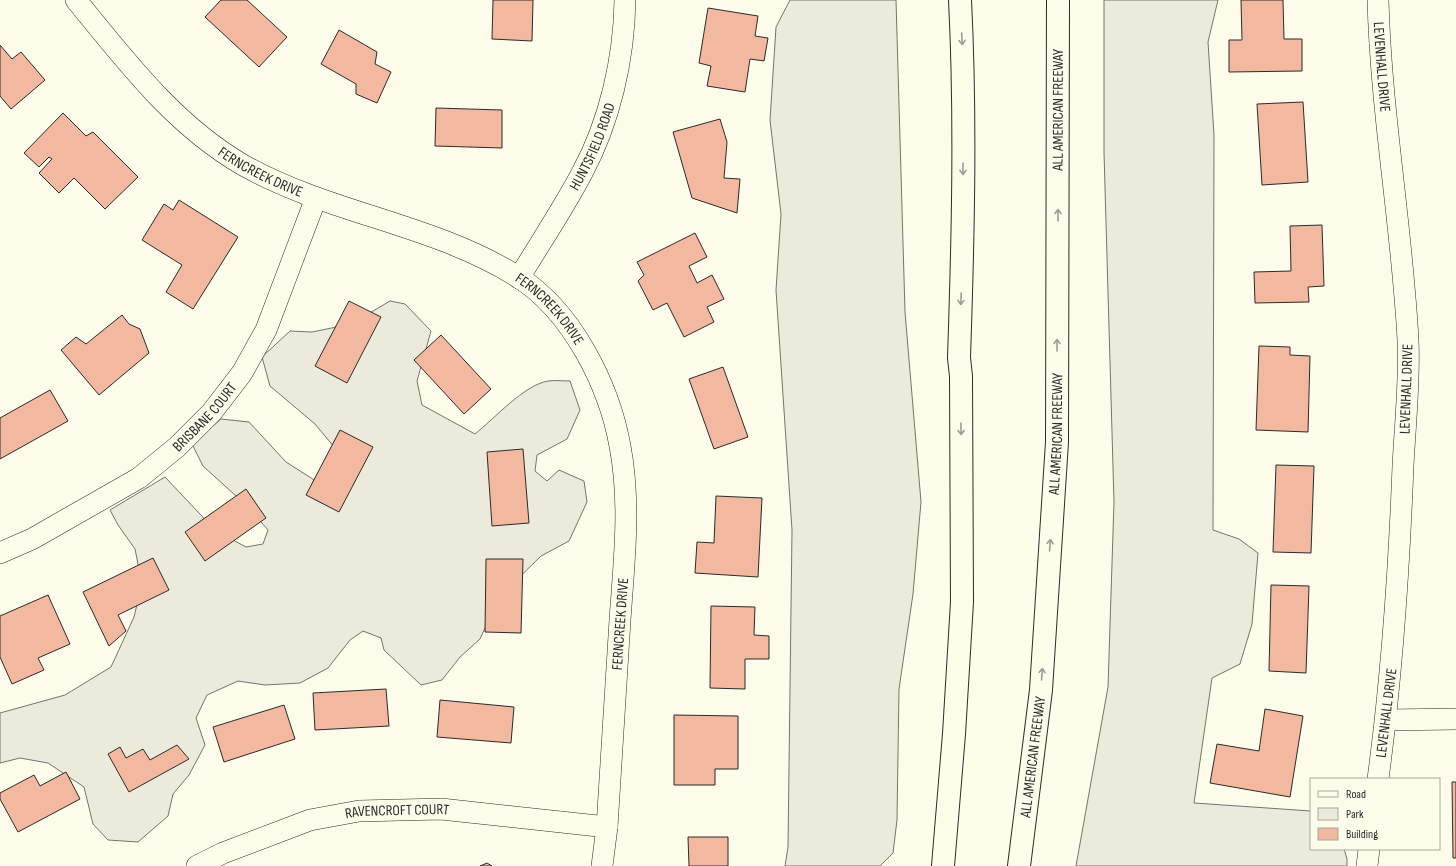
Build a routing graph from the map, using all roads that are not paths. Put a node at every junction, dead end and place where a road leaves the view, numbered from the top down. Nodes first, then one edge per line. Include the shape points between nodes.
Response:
1 (76, 0) edge
2 (625, 0) edge
3 (960, 0) edge
4 (1058, 0) edge
5 (1378, 0) edge
6 (316, 198) junction
7 (519, 278) junction
8 (0, 553) edge
9 (1456, 719) edge
10 (1386, 720) junction
11 (1378, 778) edge
12 (606, 827) junction
13 (1369, 850) edge
14 (197, 866) edge
15 (602, 866) edge
16 (943, 866) edge
17 (1019, 866) edge
18 (1367, 866) edge

1 - 6 street, FERNCREEK DRIVE via 145,84 200,135 263,176
2 - 7 street, HUNTSFIELD ROAD via 616,81 596,144 582,173
3 -> 16 highway via 963,220 959,358 962,602
17 -> 4 highway, ALL AMERICAN FREEWAY via 1041,690 1057,442
5 - 10 street, LEVENHALL DRIVE via 1387,132 1398,213 1408,342 1401,522 1392,669
6 - 7 street, FERNCREEK DRIVE via 472,252
6 - 8 street, BRISBANE COURT via 266,330 242,373 212,412 177,447 139,478 32,539
7 - 12 street, FERNCREEK DRIVE via 557,312 577,338 594,367 612,412 620,448 627,520
9 - 10 street
10 - 11 street, LEVENHALL DRIVE
12 - 14 street, RAVENCROFT COURT via 441,810 359,811 310,820 223,853
12 - 15 street, FERNCREEK DRIVE
13 - 18 street

